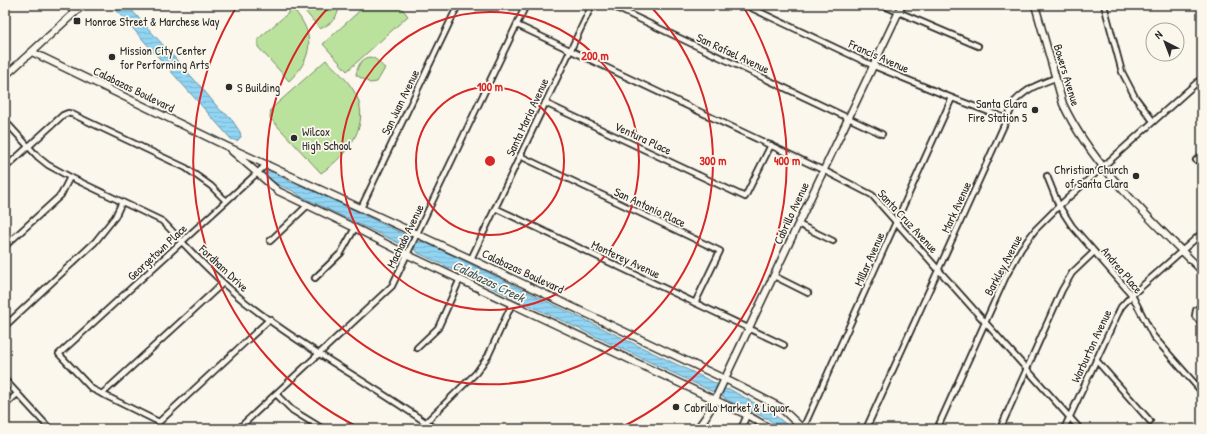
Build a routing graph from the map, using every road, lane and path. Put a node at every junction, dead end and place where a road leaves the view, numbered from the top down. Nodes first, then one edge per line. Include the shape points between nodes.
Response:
1 (67, 5) edge
2 (83, 5) edge
3 (458, 5) edge
4 (526, 5) edge
5 (592, 5) edge
6 (610, 5) edge
7 (746, 5) edge
8 (882, 5) edge
9 (902, 5) edge
10 (1035, 5) edge
11 (1104, 5) edge
12 (899, 12) junction
13 (75, 13) junction
14 (517, 25) junction
15 (978, 46) dead end
16 (570, 50) junction
17 (32, 52) junction
18 (874, 66) junction
19 (5, 76) edge
20 (1055, 78) junction
21 (1202, 78) edge
22 (952, 98) junction
23 (545, 103) junction
24 (848, 118) junction
25 (1008, 119) junction
26 (5, 121) edge
27 (1153, 121) junction
28 (882, 134) dead end
29 (771, 145) junction
30 (226, 146) junction
31 (28, 147) junction
32 (1202, 155) edge
33 (520, 156) junction
34 (1196, 160) dead end
35 (266, 164) junction
36 (1104, 166) junction
37 (5, 168) edge
38 (823, 170) junction
39 (257, 173) junction
40 (1047, 176) dead end
41 (70, 177) junction
42 (226, 201) junction
43 (122, 202) junction
44 (308, 205) junction
45 (1059, 206) junction
46 (360, 208) junction
47 (495, 208) junction
48 (897, 222) junction
49 (798, 224) junction
50 (355, 228) junction
51 (1202, 233) edge
52 (416, 237) junction
53 (270, 241) dead end
54 (833, 241) dead end
55 (183, 242) junction
56 (5, 246) edge
57 (1182, 251) junction
58 (1094, 252) junction
59 (408, 255) junction
60 (471, 259) junction
61 (938, 269) junction
62 (1202, 271) edge
63 (774, 276) junction
64 (314, 278) dead end
65 (460, 279) junction
66 (223, 283) junction
67 (808, 293) dead end
68 (1132, 295) junction
69 (695, 303) junction
70 (512, 304) junction
71 (1202, 305) edge
72 (270, 320) junction
73 (985, 322) junction
74 (1202, 324) edge
75 (5, 326) edge
76 (749, 328) junction
77 (784, 345) dead end
78 (417, 348) dead end
79 (320, 354) junction
80 (1096, 360) junction
81 (1028, 369) junction
82 (725, 378) junction
83 (5, 380) edge
84 (1202, 392) edge
85 (717, 393) junction
86 (17, 394) junction
87 (102, 394) junction
88 (276, 394) junction
89 (5, 405) edge
90 (748, 415) junction
91 (1069, 417) junction
92 (1150, 421) dead end
93 (425, 423) junction
94 (802, 428) edge
95 (50, 429) edge
96 (238, 429) edge
97 (323, 429) edge
98 (435, 429) edge
99 (697, 429) edge
100 (740, 429) edge
101 (771, 429) edge
102 (866, 429) edge
103 (937, 429) edge
104 (1000, 429) edge
105 (1064, 429) edge
106 (1080, 429) edge

1 - 13 street
2 - 13 street
3 - 46 street, San Juan Avenue
4 - 14 street, Machado Avenue
5 - 16 street, Santa Maria Avenue
6 - 24 street, San Rafael Avenue
7 - 18 street, Francis Avenue
8 - 12 street
9 - 12 street, Cabrillo Avenue
10 - 20 street, Bowers Avenue
11 - 27 street via 1122,72 1135,97
12 - 15 street
12 - 18 street, Cabrillo Avenue
13 - 17 street
14 - 16 street, Santa Cruz Avenue
14 - 52 street, Machado Avenue
16 - 23 street, Santa Maria Avenue
16 - 29 street, Santa Cruz Avenue
17 - 19 street
17 - 30 street, Calabazas Boulevard
18 - 22 street, Francis Avenue
18 - 24 street, Cabrillo Avenue
20 - 25 street, Mark Avenue via 1023,93 1015,101
20 - 36 street, Bowers Avenue via 1069,117 1086,145
21 - 27 street, Barkley Avenue
22 - 25 street, Francis Avenue
22 - 48 street, Millar Avenue
23 - 29 street, Ventura Place via 745,197
23 - 33 street, Santa Maria Avenue
24 - 28 street, San Rafael Avenue
24 - 38 street, Cabrillo Avenue
25 - 61 street, Mark Avenue
26 - 31 street, Fordham Drive
27 - 36 street, Barkley Avenue
29 - 38 street, Santa Cruz Avenue
30 - 35 street, Calabazas Boulevard
30 - 39 street, Calabazas Boulevard
31 - 37 street
31 - 41 street, Fordham Drive via 48,165
31 - 42 street via 63,115 72,114 186,168 211,186
32 - 34 street
33 - 47 street, Santa Maria Avenue
33 - 69 street, San Antonio Place via 720,251
35 - 39 street, Georgetown Place
35 - 46 street, Calabazas Boulevard
36 - 45 street, Barkley Avenue
36 - 57 street, Bowers Avenue
38 - 48 street, Santa Cruz Avenue via 872,195
38 - 49 street, Cabrillo Avenue
39 - 42 street, Georgetown Place
39 - 44 street, Calabazas Boulevard via 278,191
40 - 45 street, Andrea Place
41 - 43 street, Fordham Drive
41 - 56 street via 61,195
42 - 55 street, Georgetown Place
43 - 55 street, Fordham Drive via 162,222
43 - 75 street via 115,217 96,242
44 - 50 street, Calabazas Boulevard
44 - 53 street
45 - 58 street, Andrea Place
45 - 73 street, Barkley Avenue via 1035,230 1021,249
46 - 52 street, Calabazas Boulevard
47 - 60 street, Santa Maria Avenue
47 - 69 street, Monterey Avenue
48 - 61 street, Santa Cruz Avenue
48 - 94 street, Millar Avenue
49 - 54 street
49 - 63 street, Cabrillo Avenue
50 - 59 street, Calabazas Boulevard
50 - 64 street via 341,253
51 - 57 street, Warburton Avenue
52 - 59 street, Machado Avenue
52 - 60 street, Calabazas Boulevard
55 - 66 street, Fordham Drive
55 - 87 street, Georgetown Place via 59,354 92,389
57 - 62 street, Bowers Avenue
57 - 68 street, Warburton Avenue
58 - 68 street, Andrea Place
58 - 81 street via 1072,273 1062,290
59 - 65 street, Calabazas Boulevard
59 - 79 street, Machado Avenue via 392,286
60 - 82 street, Calabazas Boulevard
61 - 73 street, Santa Cruz Avenue
61 - 102 street, Mark Avenue
63 - 67 street
63 - 76 street, Cabrillo Avenue
65 - 70 street, Calabazas Boulevard
65 - 78 street via 438,328
66 - 72 street, Fordham Drive
66 - 87 street
68 - 80 street, Warburton Avenue via 1121,307
68 - 84 street, Andrea Place via 1153,336
69 - 76 street, Monterey Avenue
70 - 85 street, Calabazas Boulevard
70 - 93 street via 488,356 476,373
71 - 74 street via 1196,310 1195,316
72 - 79 street, Fordham Drive
72 - 87 street via 159,422
73 - 81 street, Santa Cruz Avenue
73 - 103 street, Barkley Avenue
76 - 77 street, Monterey Avenue
76 - 82 street, Cabrillo Avenue
79 - 88 street, Machado Avenue
79 - 93 street, Fordham Drive
80 - 91 street, Warburton Avenue
80 - 92 street
81 - 91 street, Santa Cruz Avenue
81 - 104 street
82 - 85 street, Cabrillo Avenue
82 - 94 street, Calabazas Boulevard via 780,407
83 - 86 street
85 - 90 street, Calabazas Boulevard
85 - 99 street, Cabrillo Avenue
86 - 89 street
86 - 95 street
88 - 96 street, Machado Avenue
88 - 97 street via 292,410
90 - 100 street
90 - 101 street, Calabazas Boulevard
91 - 105 street, Warburton Avenue
91 - 106 street, Santa Cruz Avenue
93 - 98 street, Fordham Drive

